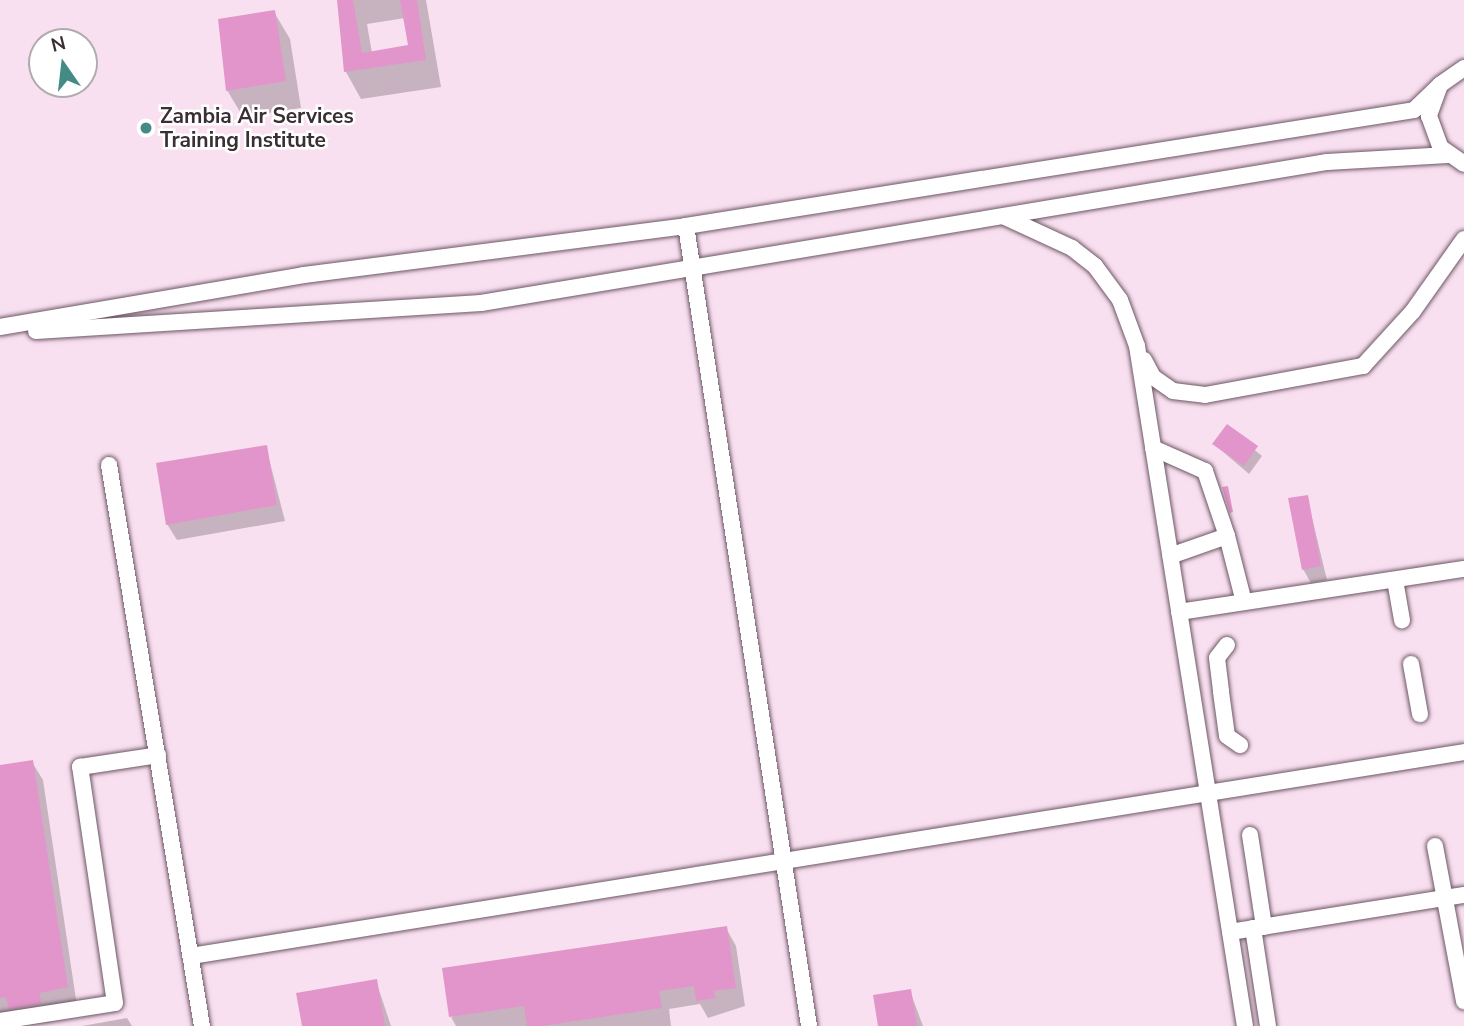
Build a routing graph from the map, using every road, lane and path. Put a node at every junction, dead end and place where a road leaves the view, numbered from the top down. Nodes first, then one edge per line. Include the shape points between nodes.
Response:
1 (1464, 68) edge
2 (1440, 85) junction
3 (1448, 155) junction
4 (1464, 164) edge
5 (1003, 217) junction
6 (686, 226) junction
7 (1464, 239) edge
8 (694, 272) junction
9 (0, 327) edge
10 (0, 334) edge
11 (1137, 346) junction
12 (1153, 447) junction
13 (109, 465) dead end
14 (1227, 536) junction
15 (1170, 556) junction
16 (1464, 569) edge
17 (1395, 580) junction
18 (1244, 602) junction
19 (1179, 612) junction
20 (1402, 620) dead end
21 (1227, 645) dead end
22 (1410, 664) dead end
23 (1420, 714) dead end
24 (1240, 744) dead end
25 (1464, 752) edge
26 (158, 755) junction
27 (1207, 792) junction
28 (1250, 835) dead end
29 (1435, 846) dead end
30 (787, 861) junction
31 (1464, 895) edge
32 (1444, 898) junction
33 (1259, 928) junction
34 (1230, 932) junction
35 (191, 956) junction
36 (1464, 1001) edge
37 (0, 1021) edge
38 (202, 1026) edge
39 (809, 1026) edge
40 (1245, 1026) edge
41 (1268, 1026) edge

1 - 2 lane
2 - 3 lane via 1430,127
2 - 6 lane via 1414,110
3 - 4 lane
3 - 5 lane via 1327,162
5 - 8 lane via 957,220
5 - 11 lane via 1072,247 1095,266 1120,300
6 - 8 lane
6 - 9 lane via 304,275
7 - 11 lane via 1378,355 1342,373 1205,395 1173,391 1153,377
8 - 10 lane via 481,303
8 - 30 lane
11 - 12 lane
12 - 14 lane via 1205,471
12 - 15 lane
13 - 26 lane
14 - 15 lane
14 - 18 lane
15 - 19 lane
16 - 17 lane
17 - 18 lane
17 - 20 lane
18 - 19 lane
19 - 27 lane
21 - 24 lane via 1216,658 1227,736
22 - 23 lane
25 - 27 lane
26 - 35 lane
26 - 37 lane via 80,767 115,1003
27 - 30 lane
27 - 34 lane
28 - 33 lane
29 - 32 lane
30 - 35 lane
30 - 39 lane
31 - 32 lane
32 - 33 lane
32 - 36 lane
33 - 34 lane
33 - 41 lane
34 - 40 lane
35 - 38 lane

